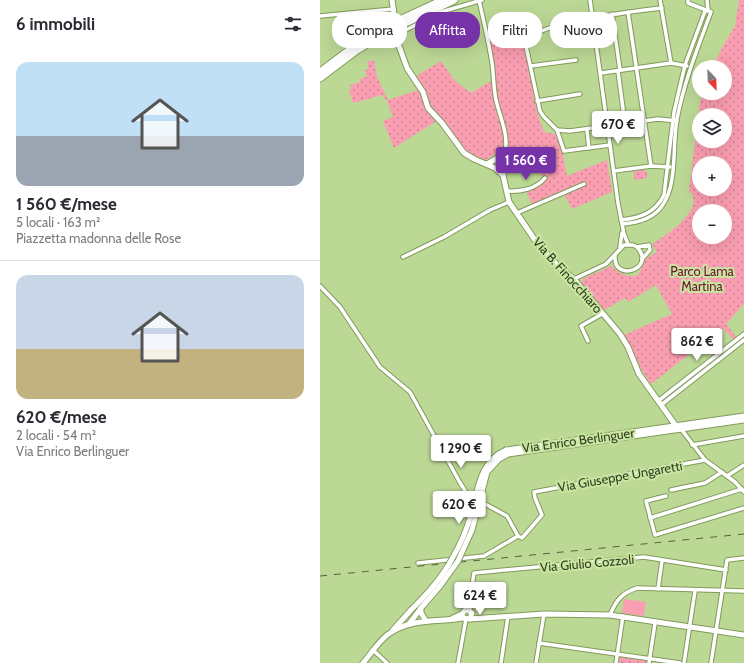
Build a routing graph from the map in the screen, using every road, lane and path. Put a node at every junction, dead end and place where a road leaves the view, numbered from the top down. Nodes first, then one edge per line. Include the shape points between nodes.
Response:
1 (392, 0) edge
2 (443, 0) edge
3 (454, 0) edge
4 (481, 0) edge
5 (590, 0) edge
6 (660, 0) edge
7 (688, 0) edge
8 (707, 0) edge
9 (662, 8) junction
10 (394, 9) junction
11 (710, 11) junction
12 (395, 12) edge
13 (591, 12) edge
14 (628, 12) junction
15 (617, 13) edge
16 (320, 16) edge
17 (407, 17) edge
18 (407, 18) edge
19 (407, 29) edge
20 (550, 30) edge
21 (352, 48) edge
22 (360, 48) edge
23 (400, 48) edge
24 (597, 48) edge
25 (616, 48) edge
26 (576, 60) dead end
27 (671, 63) junction
28 (685, 65) junction
29 (531, 66) junction
30 (690, 67) junction
31 (636, 68) junction
32 (619, 71) junction
33 (320, 72) edge
34 (601, 73) junction
35 (320, 78) edge
36 (580, 94) dead end
37 (537, 101) junction
38 (674, 120) junction
39 (644, 121) junction
40 (626, 124) junction
41 (610, 127) junction
42 (557, 130) junction
43 (587, 130) junction
44 (563, 131) junction
45 (563, 142) junction
46 (610, 145) junction
47 (589, 148) junction
48 (505, 154) junction
49 (487, 164) junction
50 (651, 166) junction
51 (670, 167) junction
52 (614, 171) junction
53 (503, 175) junction
54 (546, 178) dead end
55 (584, 184) dead end
56 (507, 191) junction
57 (509, 202) junction
58 (517, 213) junction
59 (622, 222) junction
60 (628, 244) junction
61 (620, 247) junction
62 (637, 247) junction
63 (615, 255) junction
64 (403, 258) dead end
65 (642, 259) junction
66 (606, 264) junction
67 (617, 265) junction
68 (574, 279) junction
69 (320, 286) edge
70 (602, 314) junction
71 (744, 334) edge
72 (744, 340) edge
73 (588, 341) dead end
74 (720, 353) junction
75 (723, 357) junction
76 (693, 377) junction
77 (660, 403) junction
78 (744, 416) edge
79 (744, 420) edge
80 (675, 424) junction
81 (681, 430) junction
82 (744, 436) edge
83 (692, 445) junction
84 (507, 452) junction
85 (706, 460) junction
86 (744, 465) edge
87 (722, 472) junction
88 (727, 476) junction
89 (671, 490) dead end
90 (743, 491) edge
91 (666, 496) dead end
92 (744, 508) edge
93 (650, 518) junction
94 (518, 536) junction
95 (744, 558) edge
96 (662, 561) junction
97 (418, 563) dead end
98 (726, 570) junction
99 (658, 589) junction
100 (695, 591) junction
101 (744, 591) edge
102 (723, 592) junction
103 (421, 608) junction
104 (411, 610) junction
105 (544, 614) junction
106 (467, 615) junction
107 (610, 615) junction
108 (508, 616) junction
109 (623, 616) junction
110 (426, 621) junction
111 (655, 623) junction
112 (409, 624) junction
113 (690, 628) junction
114 (716, 631) junction
115 (390, 633) junction
116 (744, 635) edge
117 (539, 643) junction
118 (374, 651) junction
119 (617, 654) junction
120 (650, 658) junction
121 (363, 663) edge
122 (387, 663) edge
123 (458, 663) edge
124 (501, 663) edge
125 (536, 663) edge
126 (616, 663) edge
127 (649, 663) edge
128 (680, 663) edge
129 (684, 663) edge
130 (711, 663) edge

1 - 10 main road
2 - 17 highway
3 - 18 highway
4 - 19 street via 441,12
4 - 48 street via 497,101 506,133
5 - 13 street
6 - 9 street
7 - 11 street via 688,3
8 - 11 street
9 - 14 street
9 - 27 street
10 - 12 main road
10 - 16 street
11 - 28 street via 705,11
11 - 30 street
14 - 15 street
14 - 31 street
20 - 29 street via 530,36 527,40
21 - 33 highway
22 - 35 highway
23 - 49 main road via 407,68 423,92 430,111 464,153
24 - 34 street
25 - 32 street
26 - 29 street
27 - 28 street
27 - 31 street
28 - 30 street
28 - 38 street
29 - 37 street
30 - 38 street
31 - 32 street
31 - 39 street
32 - 34 street
32 - 40 street
34 - 41 street
36 - 37 street
37 - 42 street via 544,117
38 - 39 street
38 - 51 street
39 - 40 street
39 - 50 street
40 - 41 street
41 - 43 street
41 - 46 street
42 - 44 street
42 - 45 street
43 - 44 street
43 - 47 street
44 - 45 street
45 - 47 street via 564,151
46 - 47 street
46 - 52 street
48 - 49 main road
48 - 53 main road, Via B. Finocchiaro
49 - 53 main road
50 - 51 street
50 - 52 street
51 - 59 street via 667,197 658,212 642,221
52 - 59 street
53 - 56 main road, Via B. Finocchiaro
54 - 56 street via 537,185 518,192
55 - 58 street
56 - 57 main road, Via B. Finocchiaro
57 - 58 main road, Via B. Finocchiaro
57 - 64 street
58 - 68 main road, Via B. Finocchiaro via 537,243
59 - 60 street
59 - 61 street
60 - 61 street
60 - 62 street
61 - 63 street
62 - 65 street
62 - 65 street via 650,248
63 - 66 street
63 - 67 street
65 - 67 street via 639,267 631,271 622,270
66 - 67 street
66 - 68 street
68 - 70 main road, Via B. Finocchiaro
69 - 94 street via 340,307 380,367 410,392 467,494 507,516
70 - 73 street via 581,326
70 - 77 main road, Via B. Finocchiaro via 622,338 643,381
71 - 74 street
72 - 75 street
74 - 75 street
74 - 76 street
75 - 76 street
76 - 77 street
77 - 80 main road, Via B. Finocchiaro
78 - 80 main road, Via Enrico Berlinguer
79 - 81 main road, Via Enrico Berlinguer
80 - 81 main road, Via B. Finocchiaro
80 - 84 main road, Via Enrico Berlinguer
81 - 83 street
81 - 84 main road, Via Enrico Berlinguer
82 - 83 street
83 - 85 street
84 - 103 main road, Via Enrico Berlinguer, bridge via 487,472 472,530 458,561
84 - 104 main road, Via Enrico Berlinguer, bridge via 494,459 484,469 468,526 453,558 433,588
85 - 87 street
85 - 94 street, Via Giuseppe Ungaretti via 534,492 542,516 522,538
86 - 88 street
87 - 88 street
87 - 89 street via 705,483
88 - 90 street
90 - 93 street
91 - 93 street via 646,501
92 - 93 street via 656,535
94 - 97 street via 484,556
95 - 98 street via 727,560
96 - 98 street, Via Giulio Cozzoli
96 - 99 street
96 - 106 street, Via Giulio Cozzoli via 644,557 474,573
98 - 102 street
99 - 100 street
99 - 107 street via 637,588 627,592 617,600
100 - 102 street
100 - 113 street
101 - 102 street
102 - 114 street
103 - 110 main road
103 - 112 main road, Via Enrico Berlinguer
104 - 112 main road via 407,619
104 - 115 main road, Via Enrico Berlinguer
105 - 107 main road
105 - 108 main road
105 - 117 street
106 - 108 main road
106 - 110 main road via 450,620
106 - 123 street, Via Giulio Cozzoli
107 - 109 main road
108 - 124 street
109 - 111 main road
109 - 119 street
110 - 112 main road
111 - 113 main road
111 - 120 street
112 - 115 main road
113 - 114 main road
113 - 129 street
114 - 116 main road
114 - 130 street
115 - 118 main road, Via Enrico Berlinguer
117 - 119 street
117 - 125 street
118 - 121 main road, Via Enrico Berlinguer
118 - 122 street
119 - 120 street
119 - 126 street
120 - 127 street
120 - 128 street

